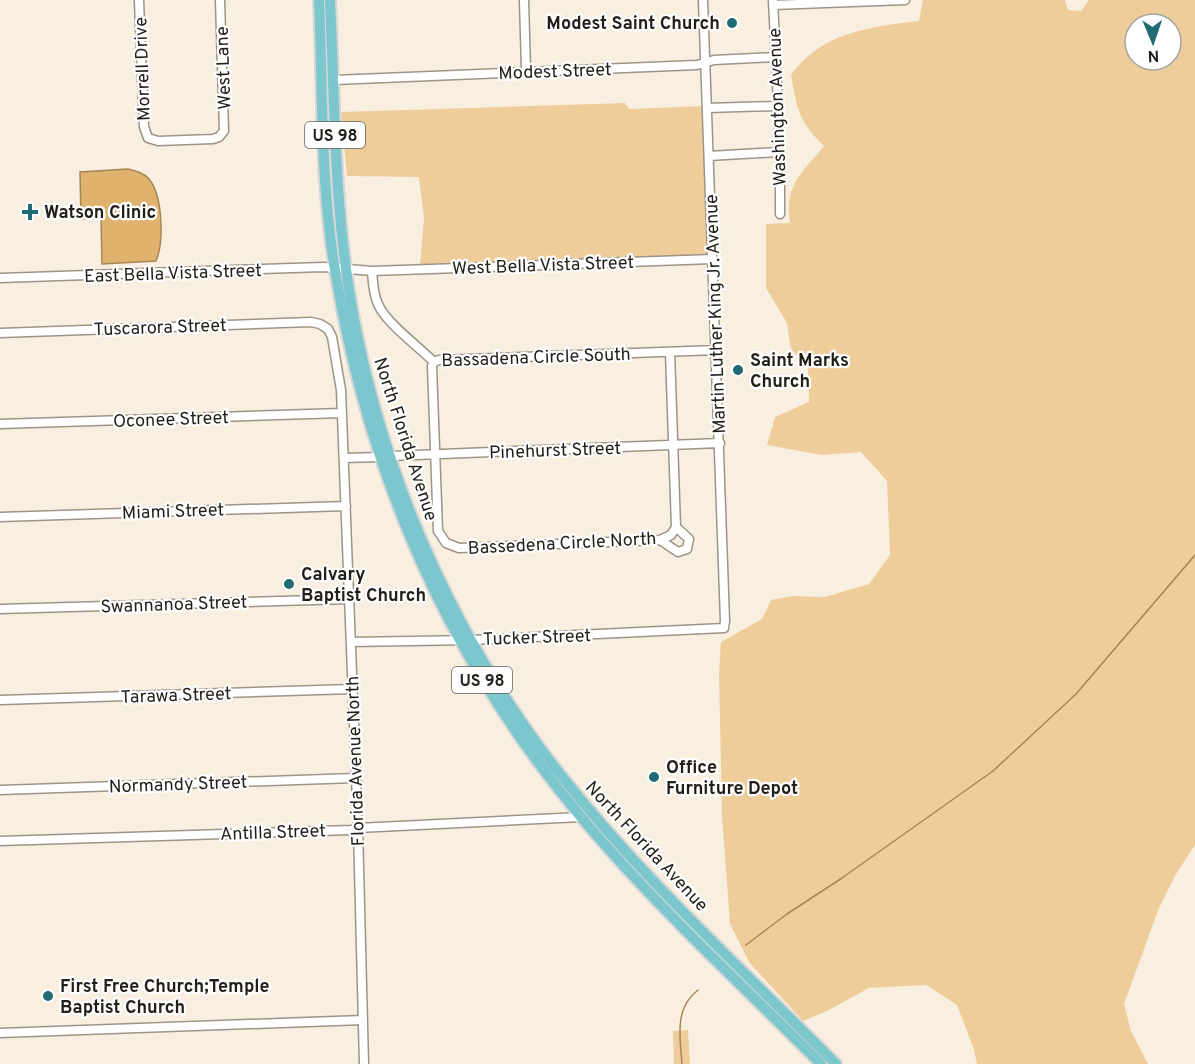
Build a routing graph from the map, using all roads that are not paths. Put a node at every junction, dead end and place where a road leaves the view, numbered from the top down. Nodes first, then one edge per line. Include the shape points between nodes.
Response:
1 (139, 0) edge
2 (220, 0) edge
3 (320, 0) edge
4 (330, 0) edge
5 (524, 0) edge
6 (703, 0) edge
7 (905, 0) edge
8 (773, 3) edge
9 (320, 13) junction
10 (776, 57) junction
11 (706, 62) junction
12 (530, 72) junction
13 (334, 80) junction
14 (777, 106) junction
15 (707, 108) junction
16 (221, 135) joint
17 (778, 152) junction
18 (709, 156) junction
19 (780, 214) dead end
20 (713, 259) junction
21 (340, 270) junction
22 (372, 271) junction
23 (0, 278) edge
24 (0, 333) edge
25 (717, 350) junction
26 (670, 352) junction
27 (434, 362) junction
28 (342, 413) junction
29 (0, 424) edge
30 (720, 443) junction
31 (674, 446) junction
32 (435, 454) junction
33 (385, 456) junction
34 (344, 458) junction
35 (346, 506) junction
36 (0, 517) edge
37 (676, 527) junction
38 (660, 540) junction
39 (349, 599) junction
40 (0, 609) edge
41 (724, 628) joint
42 (472, 640) junction
43 (459, 641) junction
44 (351, 642) junction
45 (352, 689) junction
46 (0, 700) edge
47 (355, 778) junction
48 (554, 783) junction
49 (0, 790) edge
50 (581, 817) junction
51 (358, 828) junction
52 (0, 841) edge
53 (625, 850) junction
54 (634, 876) junction
55 (703, 930) junction
56 (702, 946) junction
57 (776, 1004) junction
58 (363, 1020) junction
59 (0, 1033) edge
60 (813, 1059) edge
61 (364, 1064) edge
62 (821, 1064) edge
63 (836, 1064) edge

1 - 16 street, Morrell Drive via 144,127 148,138 213,139
2 - 16 street, West Lane via 225,127
3 - 9 main road, North Florida Avenue / US 98
4 - 13 main road, North Florida Avenue / US 98
5 - 12 street via 526,69
6 - 11 street, Martin Luther King Jr. Avenue
7 - 8 street
8 - 10 street, Washington Avenue
9 - 13 main road via 326,30 328,77
9 - 21 main road, North Florida Avenue / US 98 via 327,200
10 - 11 street, Modest Street
10 - 14 street, Washington Avenue
11 - 12 street, Modest Street
11 - 15 street, Martin Luther King Jr. Avenue
12 - 13 street, Modest Street
13 - 21 main road, North Florida Avenue / US 98
14 - 15 street
14 - 17 street, Washington Avenue
15 - 18 street, Martin Luther King Jr. Avenue
17 - 18 street
17 - 19 street, Washington Avenue
18 - 20 street, Martin Luther King Jr. Avenue
20 - 22 street, West Bella Vista Street
20 - 25 street, Martin Luther King Jr. Avenue
21 - 22 street, West Bella Vista Street
21 - 23 street, East Bella Vista Street via 323,267
21 - 33 main road, North Florida Avenue / US 98
22 - 27 street, Bassadena Circle South via 378,305 384,315
24 - 28 street, Tuscarora Street via 320,324 328,328 332,337
25 - 26 street, Bassadena Circle South
25 - 30 street, Martin Luther King Jr. Avenue
26 - 27 street, Bassadena Circle South
26 - 31 street
27 - 32 street
28 - 29 street, Oconee Street
28 - 34 street
30 - 31 street, Pinehurst Street
30 - 41 street, Martin Luther King Jr. Avenue
31 - 32 street, Pinehurst Street
31 - 37 street
32 - 33 street, Pinehurst Street
32 - 38 street, Bassedena Circle North via 438,531 443,541 453,547
33 - 34 street, Pinehurst Street
33 - 42 main road, North Florida Avenue / US 98 via 453,608
33 - 43 main road, North Florida Avenue / US 98 via 415,549
34 - 35 street, Florida Avenue North
35 - 36 street, Miami Street
35 - 39 street, Florida Avenue North
37 - 38 street, Bassedena Circle North via 671,535
37 - 38 street via 689,539 687,549 678,552
39 - 40 street, Swannanoa Street
39 - 44 street, Florida Avenue North
41 - 42 street, Tucker Street
42 - 43 street, Tucker Street
42 - 53 main road, North Florida Avenue / US 98 via 546,755
43 - 44 street, Tucker Street
43 - 48 main road, North Florida Avenue / US 98 via 515,731
44 - 45 street, Florida Avenue North
45 - 46 street, Tarawa Street
45 - 47 street, Florida Avenue North
47 - 49 street, Normandy Street
47 - 51 street, Florida Avenue North
48 - 50 main road, North Florida Avenue / US 98
48 - 53 main road via 561,784 610,842
50 - 51 street, Antilla Street
50 - 54 main road, North Florida Avenue / US 98
51 - 52 street, Antilla Street
51 - 58 street, Florida Avenue North
53 - 55 main road, North Florida Avenue / US 98
54 - 55 main road via 645,881 690,926
54 - 56 main road, North Florida Avenue / US 98
55 - 57 main road, North Florida Avenue / US 98
56 - 57 main road via 711,947 758,993
56 - 60 main road, North Florida Avenue / US 98
57 - 63 main road, North Florida Avenue / US 98
58 - 59 street
58 - 61 street, Florida Avenue North
60 - 62 main road, North Florida Avenue / US 98

